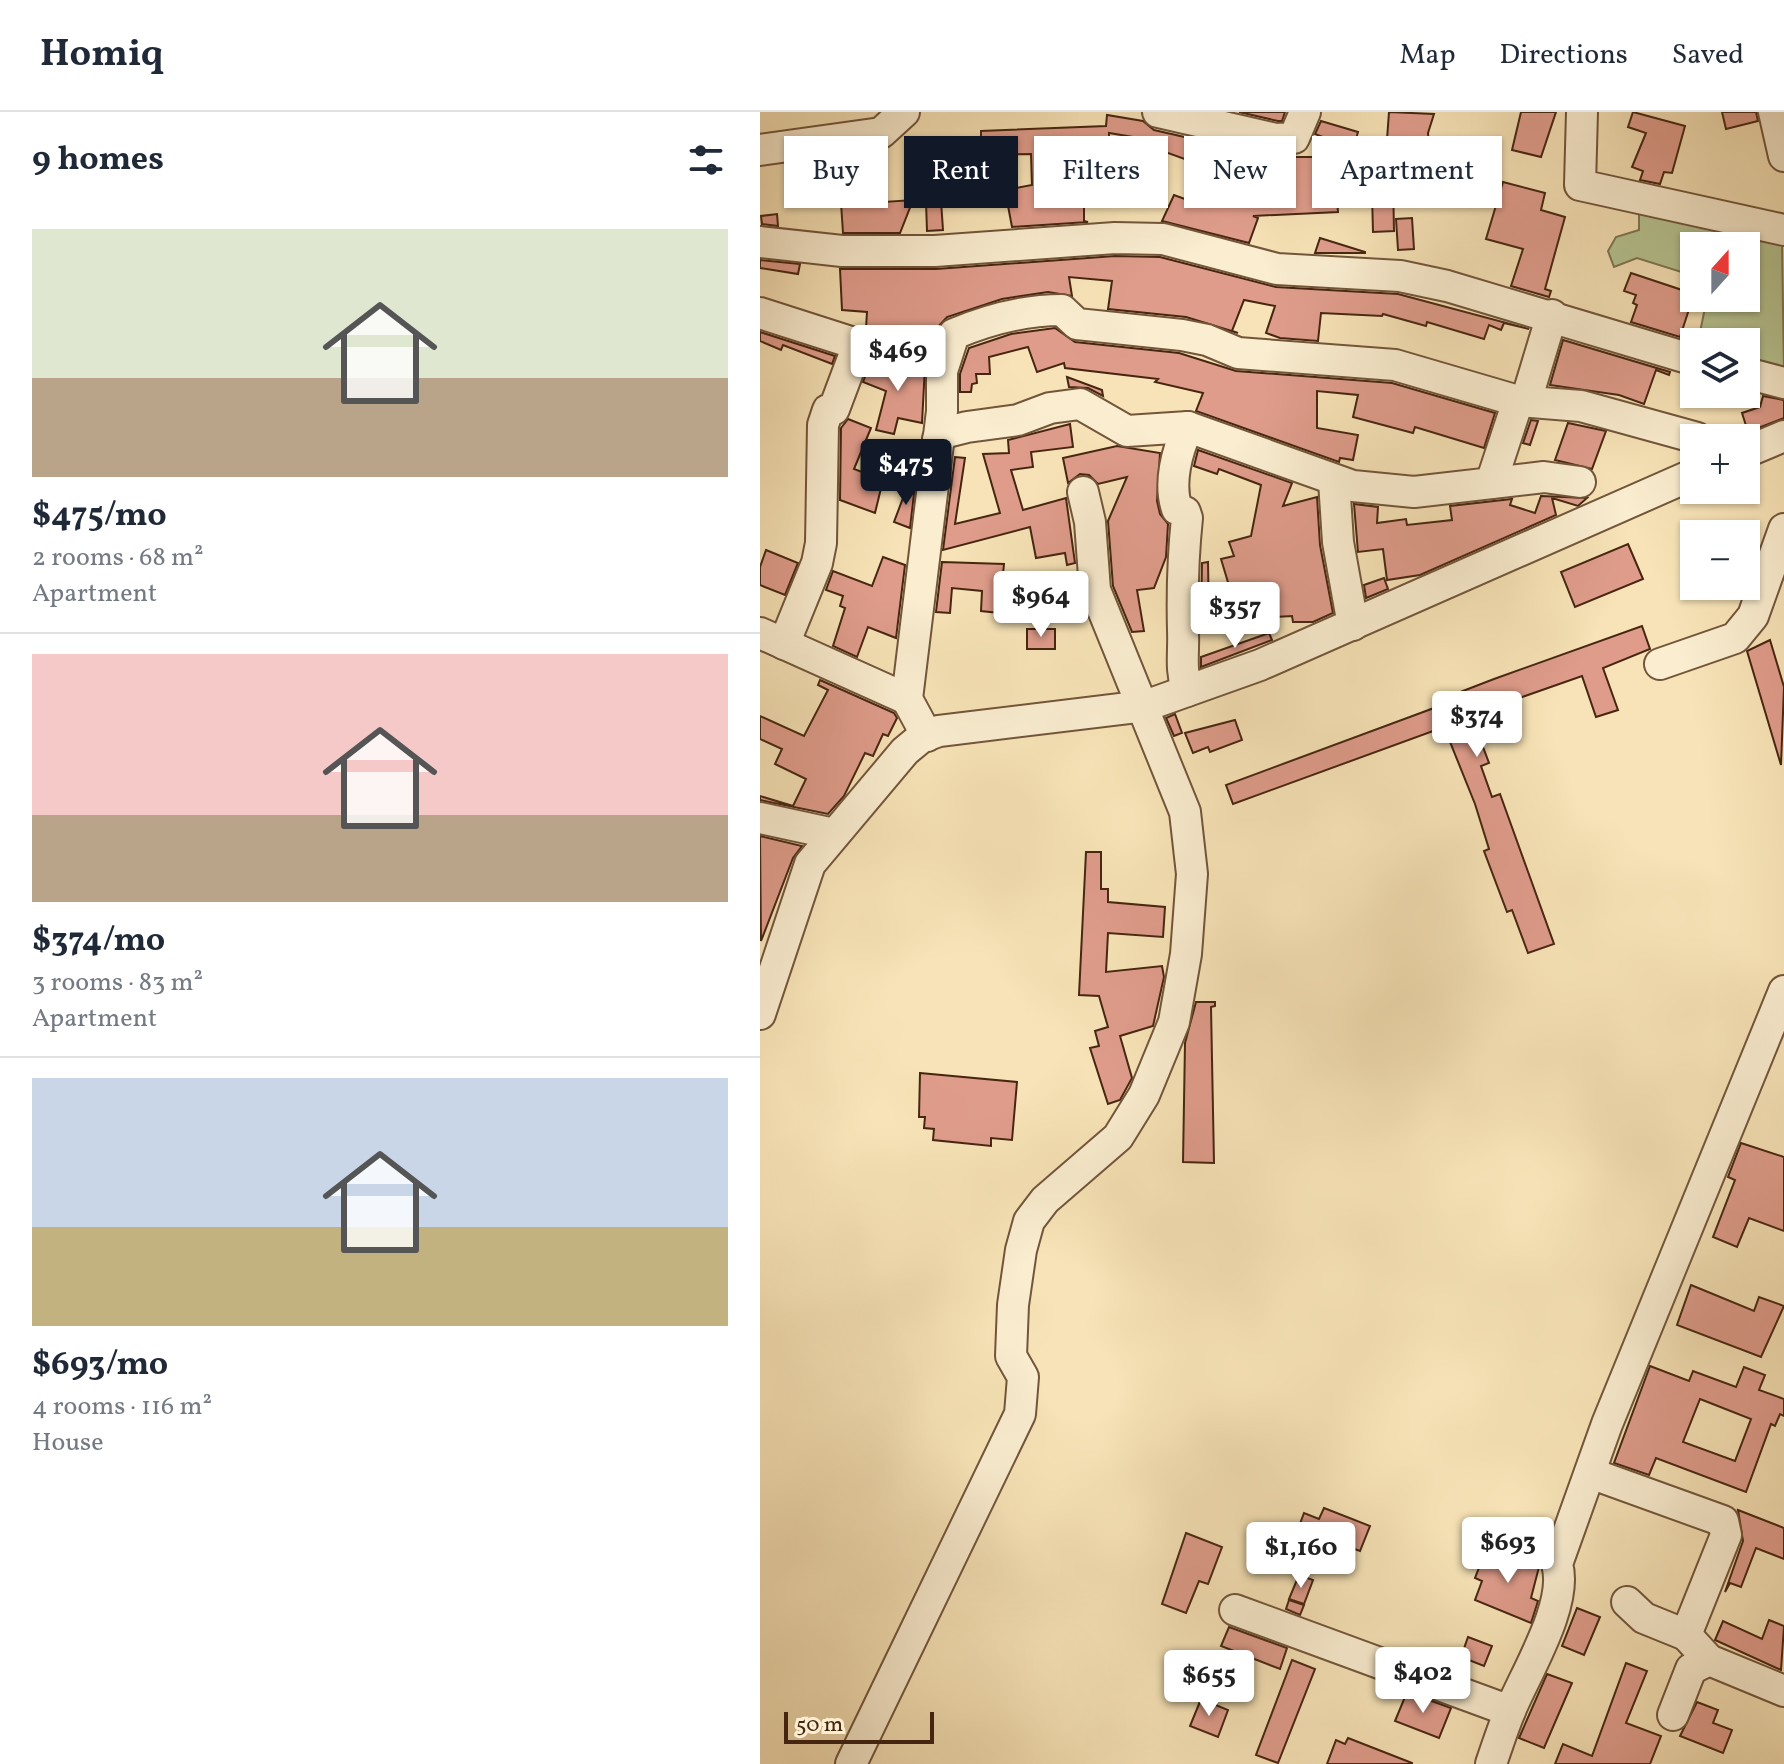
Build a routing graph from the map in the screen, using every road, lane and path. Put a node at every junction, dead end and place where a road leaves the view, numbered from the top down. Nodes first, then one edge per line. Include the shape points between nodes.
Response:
1 (904, 112) edge
2 (1158, 112) edge
3 (1305, 112) edge
4 (1582, 112) edge
5 (1774, 112) edge
6 (760, 150) edge
7 (1784, 156) edge
8 (1784, 230) edge
9 (760, 242) edge
10 (760, 313) edge
11 (1552, 315) junction
12 (948, 344) junction
13 (858, 345) junction
14 (1680, 356) edge
15 (1760, 377) edge
16 (1784, 383) edge
17 (1522, 401) junction
18 (1188, 427) junction
19 (1680, 433) edge
20 (1784, 436) edge
21 (938, 439) junction
22 (1760, 446) edge
23 (1680, 480) edge
24 (1334, 481) junction
25 (1580, 482) dead end
26 (1491, 483) junction
27 (1083, 492) dead end
28 (1784, 529) edge
29 (1353, 625) junction
30 (772, 639) edge
31 (1660, 664) dead end
32 (1187, 691) junction
33 (907, 699) junction
34 (1145, 706) junction
35 (927, 736) junction
36 (760, 818) edge
37 (834, 834) junction
38 (1784, 991) edge
39 (760, 1014) edge
40 (1590, 1473) junction
41 (1627, 1602) dead end
42 (1235, 1610) dead end
43 (1686, 1635) junction
44 (1709, 1660) junction
45 (1784, 1691) edge
46 (1510, 1711) junction
47 (1673, 1715) dead end
48 (851, 1764) edge
49 (1491, 1764) edge

1 - 6 street via 881,133
2 - 3 street via 1276,139 1294,138
4 - 8 street via 1580,185
5 - 7 street
9 - 11 street via 842,251 935,251 1163,239 1277,269 1400,276
10 - 13 street
11 - 14 street
11 - 17 street
12 - 13 street
12 - 17 street via 954,334 972,327 1062,310 1077,324 1182,335 1238,353 1395,365
12 - 21 street
13 - 30 street via 823,425 817,563
15 - 16 street
17 - 19 street via 1581,406
17 - 26 street
18 - 21 street via 1127,431 1080,404 967,427
18 - 24 street
18 - 32 street via 1174,488 1177,509 1187,518 1179,664
20 - 22 street
21 - 33 street
23 - 29 street
24 - 26 street via 1414,492
24 - 29 street via 1338,542
25 - 26 street via 1544,477
27 - 34 street via 1095,590
28 - 31 street via 1753,616 1735,638
29 - 32 street
30 - 33 street
32 - 34 street
33 - 35 street
34 - 35 street
34 - 48 street via 1185,812 1192,874 1174,1022 1144,1095 1118,1137 1045,1200 1029,1221 1013,1305 1011,1356 1023,1377 1020,1414
35 - 37 street via 905,751
36 - 37 street
37 - 39 street via 810,864
38 - 40 street
40 - 43 street via 1723,1521 1726,1535
40 - 46 street via 1557,1564 1561,1577 1544,1639
41 - 43 street via 1644,1618
42 - 46 street
43 - 44 street
44 - 45 street
44 - 47 street via 1691,1669
46 - 49 street

